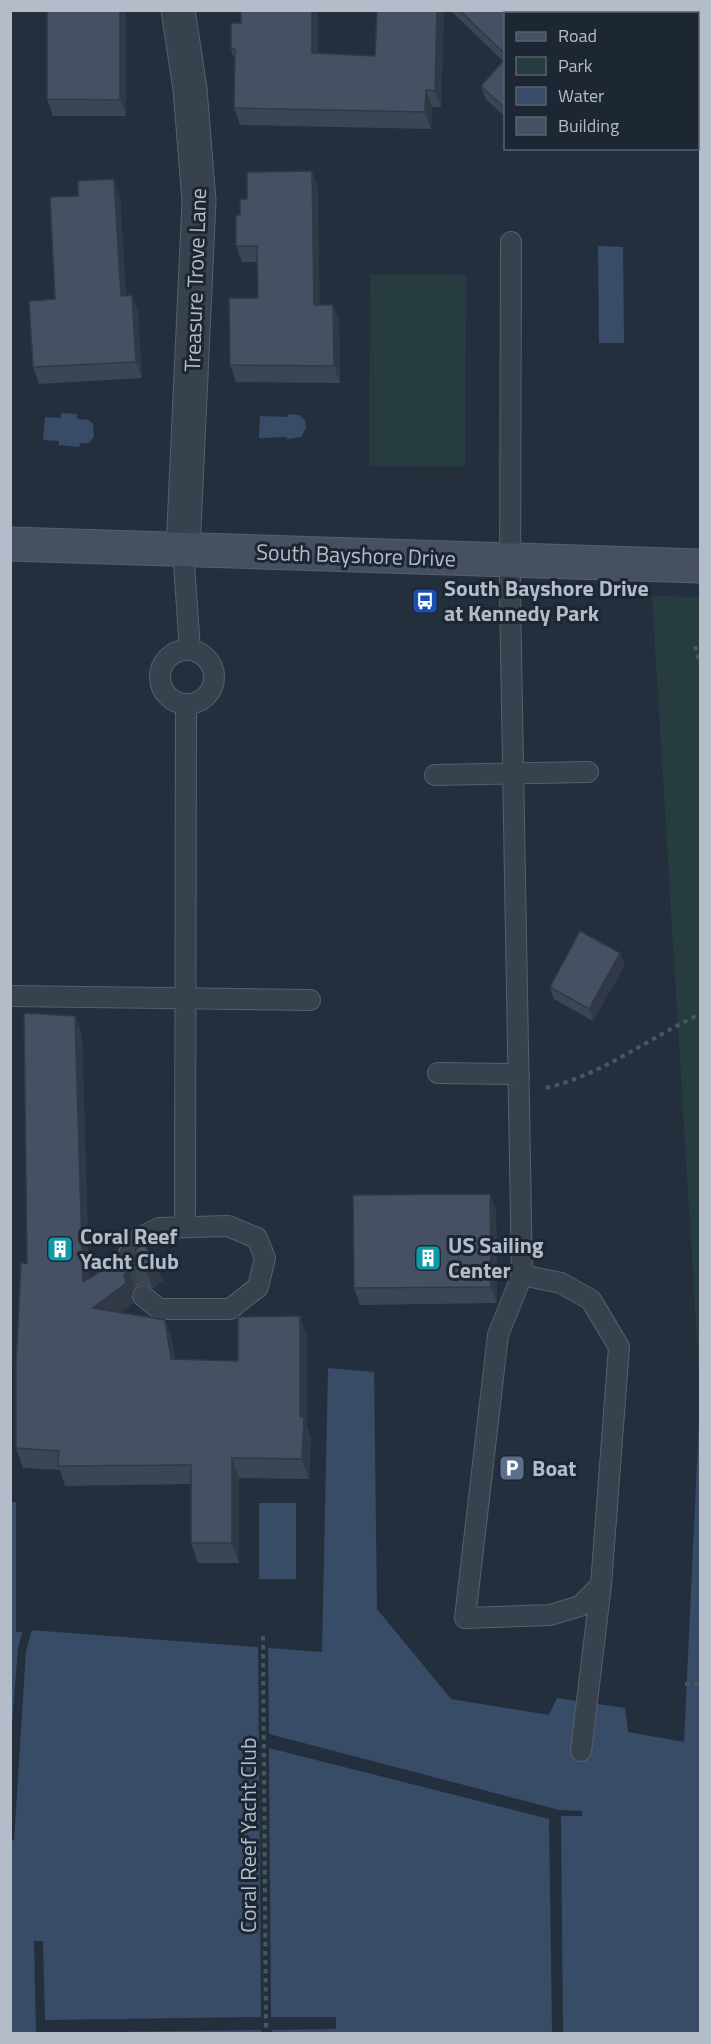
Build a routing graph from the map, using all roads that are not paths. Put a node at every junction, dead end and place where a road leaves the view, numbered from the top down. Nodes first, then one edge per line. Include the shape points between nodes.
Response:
1 (178, 10) edge
2 (511, 242) dead end
3 (10, 544) edge
4 (183, 550) junction
5 (511, 559) junction
6 (700, 566) edge
7 (190, 650) junction
8 (186, 705) junction
9 (588, 772) dead end
10 (513, 774) junction
11 (435, 775) dead end
12 (10, 996) edge
13 (184, 998) junction
14 (310, 1000) dead end
15 (438, 1073) dead end
16 (519, 1074) junction
17 (185, 1226) junction
18 (522, 1275) junction
19 (132, 1276) edge
20 (142, 1296) edge
21 (601, 1585) junction
22 (580, 1751) dead end

1 - 4 street, Treasure Trove Lane via 190,89 199,201
2 - 5 lane
3 - 4 main road, South Bayshore Drive
4 - 5 main road, South Bayshore Drive
4 - 7 lane
5 - 6 main road, South Bayshore Drive
5 - 10 lane
7 - 8 lane via 204,656 214,679 202,700
7 - 8 lane via 172,653 159,676 170,699
8 - 13 lane
9 - 10 lane
10 - 11 lane
10 - 16 lane
12 - 13 lane
13 - 14 lane
13 - 17 lane
15 - 16 lane
16 - 18 lane
17 - 19 lane via 159,1228 141,1237 129,1254
17 - 20 lane via 228,1226 257,1239 265,1258 258,1287 230,1308 159,1308
18 - 21 lane via 561,1283 591,1300 619,1347
18 - 21 lane via 498,1335 465,1618 550,1615 580,1606
21 - 22 lane

